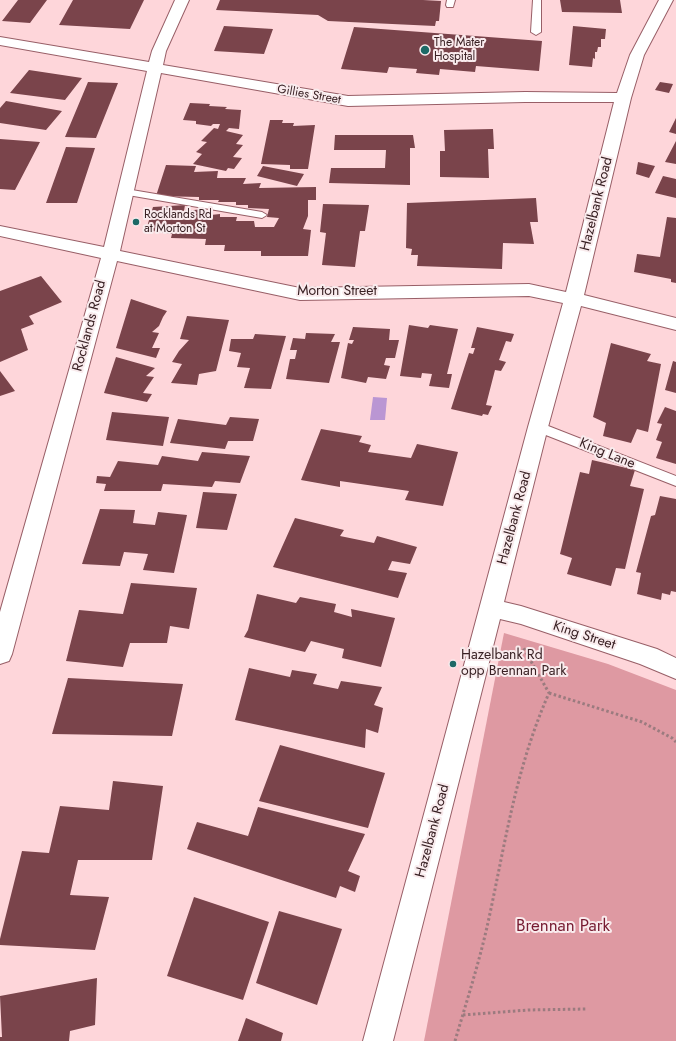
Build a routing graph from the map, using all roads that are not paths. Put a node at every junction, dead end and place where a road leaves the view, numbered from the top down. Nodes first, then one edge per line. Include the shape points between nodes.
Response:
1 (182, 0) edge
2 (537, 0) edge
3 (666, 0) edge
4 (536, 32) dead end
5 (0, 41) edge
6 (156, 68) junction
7 (623, 98) junction
8 (126, 192) junction
9 (262, 215) dead end
10 (0, 231) edge
11 (110, 255) junction
12 (574, 299) junction
13 (676, 324) edge
14 (538, 427) junction
15 (676, 481) edge
16 (491, 608) junction
17 (0, 654) edge
18 (676, 669) edge
19 (378, 1041) edge

1 - 6 street, Rocklands Road via 159,51
2 - 4 lane
3 - 7 street, Hazelbank Road via 637,55
5 - 6 street, Gillies Street
6 - 7 street, Gillies Street via 348,101 525,97
6 - 8 street, Rocklands Road
7 - 12 street, Hazelbank Road
8 - 9 lane
8 - 11 street, Rocklands Road
10 - 11 street, Morton Street
11 - 12 street, Morton Street via 300,294 529,290
11 - 17 street, Rocklands Road
12 - 13 street, Morton Street
12 - 14 street, Hazelbank Road
14 - 15 lane, King Lane
14 - 16 street, Hazelbank Road
16 - 18 street, King Street via 521,615 648,656
16 - 19 street, Hazelbank Road

